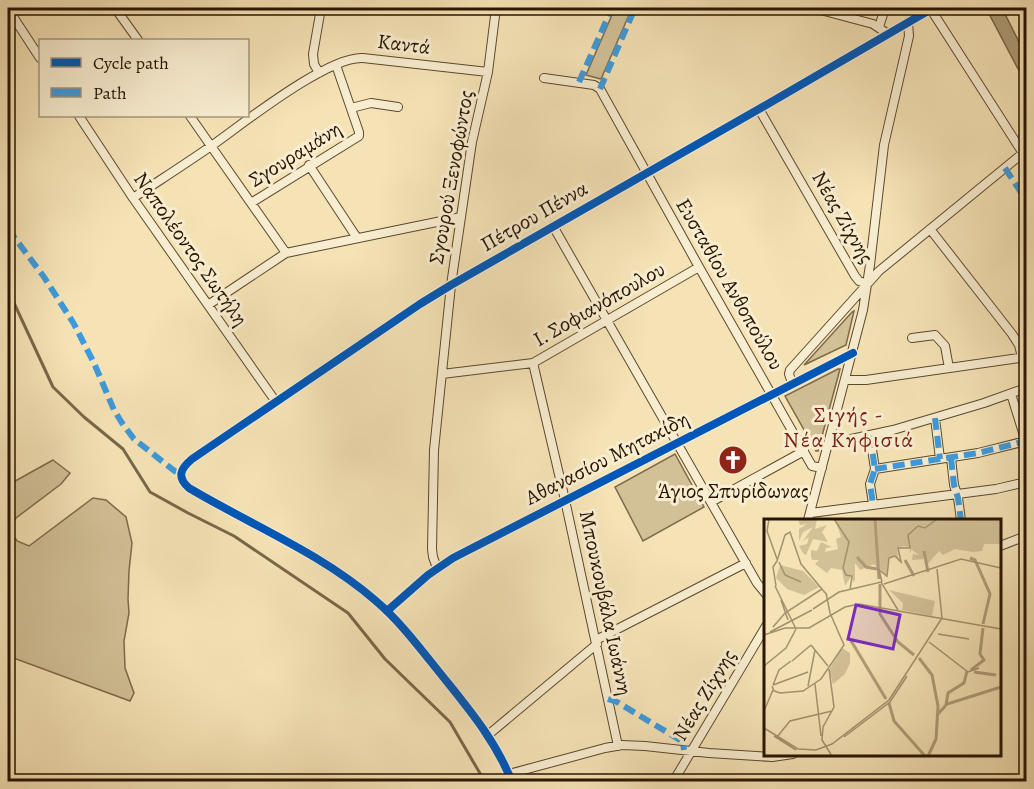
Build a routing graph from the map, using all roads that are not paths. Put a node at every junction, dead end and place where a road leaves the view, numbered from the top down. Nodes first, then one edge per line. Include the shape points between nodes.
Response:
1 (115, 8) edge
2 (321, 8) edge
3 (496, 8) edge
4 (813, 8) edge
5 (885, 8) edge
6 (932, 8) edge
7 (10, 9) edge
8 (830, 10) edge
9 (908, 22) junction
10 (879, 27) junction
11 (888, 34) junction
12 (137, 39) edge
13 (39, 56) edge
14 (336, 65) junction
15 (488, 72) junction
16 (319, 73) junction
17 (544, 78) dead end
18 (398, 107) dead end
19 (351, 108) junction
20 (759, 109) junction
21 (80, 117) edge
22 (191, 117) edge
23 (211, 146) junction
24 (1025, 156) edge
25 (309, 165) junction
26 (646, 173) junction
27 (133, 198) junction
28 (251, 203) junction
29 (460, 217) junction
30 (553, 226) junction
31 (930, 229) junction
32 (357, 238) junction
33 (286, 253) junction
34 (699, 267) junction
35 (867, 284) junction
36 (451, 285) junction
37 (208, 305) junction
38 (607, 320) junction
39 (912, 338) dead end
40 (853, 353) junction
41 (1024, 357) edge
42 (532, 363) junction
43 (949, 368) junction
44 (442, 374) junction
45 (845, 380) junction
46 (792, 384) junction
47 (1026, 388) edge
48 (771, 394) junction
49 (1011, 394) junction
50 (276, 402) junction
51 (934, 418) junction
52 (1025, 430) edge
53 (870, 436) junction
54 (1026, 441) edge
55 (678, 442) junction
56 (828, 444) junction
57 (804, 451) junction
58 (951, 458) junction
59 (940, 459) junction
60 (822, 468) junction
61 (875, 469) junction
62 (1026, 482) edge
63 (956, 494) junction
64 (565, 500) junction
65 (711, 502) junction
66 (873, 504) junction
67 (809, 517) edge
68 (961, 519) edge
69 (1026, 536) edge
70 (1001, 545) edge
71 (746, 563) junction
72 (437, 568) junction
73 (764, 593) edge
74 (387, 611) junction
75 (764, 628) edge
76 (597, 642) junction
77 (488, 735) junction
78 (618, 746) junction
79 (691, 751) junction
80 (779, 756) edge
81 (510, 778) edge
82 (673, 782) edge

1 - 12 street
2 - 16 street via 313,54
3 - 15 street, Σγουρού Ξενοφώντος
4 - 8 street
5 - 10 street
6 - 9 street, Πέτρου Πέννα
6 - 24 street
7 - 13 street
8 - 10 street
9 - 11 street, Πέτρου Πέννα
9 - 35 street via 909,35 881,161
10 - 11 street
11 - 20 street, Πέτρου Πέννα
14 - 15 street, Καντά via 358,57
14 - 16 street, Καντά
14 - 19 street
15 - 29 street, Σγουρού Ξενοφώντος
16 - 23 street, Καντά
17 - 26 street via 597,86
18 - 19 street via 371,103
19 - 25 street, Σγουραμάνη via 359,136
20 - 26 street, Πέτρου Πέννα
20 - 35 street, Νέας Ζίχνης via 855,276
21 - 27 street, Ναπολέοντος Σωτήλη
22 - 23 street
23 - 27 street, Καντά
23 - 28 street
24 - 31 street
25 - 28 street, Σγουραμάνη
25 - 32 street
26 - 30 street, Πέτρου Πέννα
26 - 34 street, Ευσταθίου Ανθοπούλου
27 - 37 street, Ναπολέοντος Σωτήλη
28 - 33 street
29 - 32 street
29 - 36 street, Σγουρού Ξενοφώντος
30 - 36 street, Πέτρου Πέννα
30 - 38 street
31 - 35 street
31 - 41 street via 1012,334
32 - 33 street
33 - 37 street
34 - 38 street, Ι. Σοφιανόπουλου
34 - 48 street, Ευσταθίου Ανθοπούλου
35 - 40 street, Νέας Ζίχνης
35 - 46 street via 790,370
36 - 44 street, Σγουρού Ξενοφώντος
36 - 50 street, Πέτρου Πέννα
37 - 50 street, Ναπολέοντος Σωτήλη
38 - 42 street, Ι. Σοφιανόπουλου
38 - 55 street
39 - 43 street via 935,334 945,346
40 - 45 street, Νέας Ζίχνης
40 - 46 street, Αθανασίου Μητακίδη
41 - 43 street
42 - 44 street, Ι. Σοφιανόπουλου
42 - 64 street, Μπουκουβάλα Ιωάννη
43 - 45 street
44 - 72 street, Σγουρού Ξενοφώντος via 434,462 432,549
45 - 56 street, Νέας Ζίχνης
46 - 48 street, Αθανασίου Μητακίδη
47 - 49 street
48 - 55 street, Αθανασίου Μητακίδη
48 - 57 street, Ευσταθίου Ανθοπούλου
49 - 51 street
49 - 52 street
50 - 74 street, Πέτρου Πέννα via 187,463 182,479 199,494 304,551
51 - 53 street
51 - 59 street
52 - 54 street
53 - 56 street
53 - 61 street
54 - 58 street
55 - 64 street, Αθανασίου Μητακίδη
55 - 65 street
56 - 60 street, Νέας Ζίχνης
57 - 60 street, Ευσταθίου Ανθοπούλου via 812,466
57 - 65 street
58 - 59 street
58 - 63 street
59 - 61 street
60 - 67 street, Νέας Ζίχνης
61 - 66 street via 870,484
62 - 63 street
63 - 66 street
63 - 68 street
64 - 72 street, Αθανασίου Μητακίδη
64 - 76 street, Μπουκουβάλα Ιωάννη
65 - 71 street
66 - 67 street
69 - 70 street
71 - 73 street
71 - 76 street
72 - 74 street, Αθανασίου Μητακίδη
74 - 77 street
75 - 79 street, Νέας Ζίχνης
76 - 77 street
76 - 78 street, Μπουκουβάλα Ιωάννη
77 - 81 street
78 - 79 street
78 - 81 street
79 - 80 street
79 - 82 street, Νέας Ζίχνης

